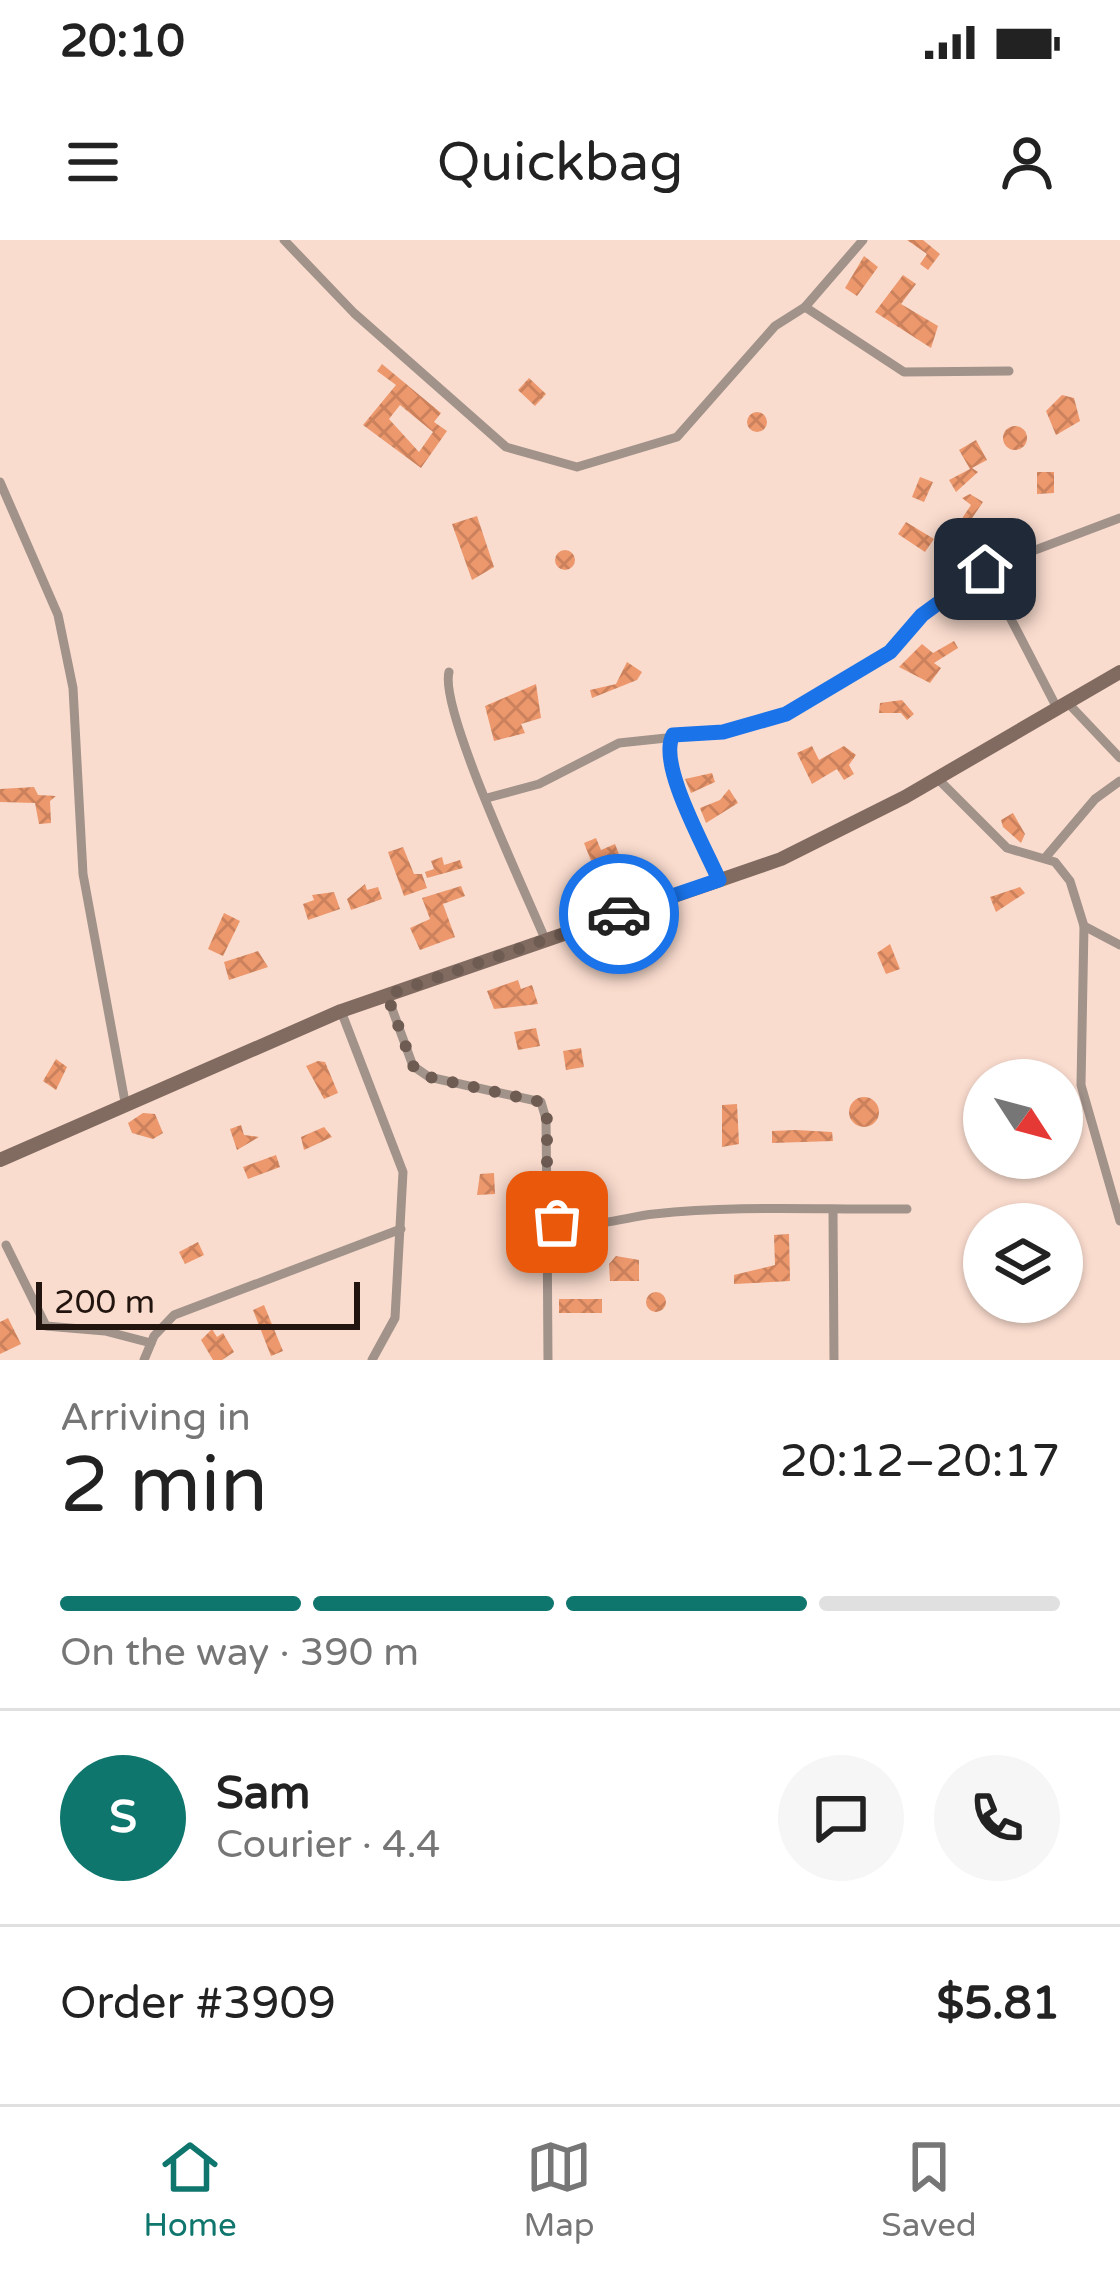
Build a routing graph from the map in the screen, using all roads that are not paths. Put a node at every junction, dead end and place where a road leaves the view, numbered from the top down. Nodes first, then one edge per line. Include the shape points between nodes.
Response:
1 (284, 240) edge
2 (863, 240) edge
3 (805, 307) junction
4 (1009, 371) dead end
5 (0, 482) edge
6 (12, 504) junction
7 (0, 511) edge
8 (1120, 518) edge
9 (985, 569) junction
10 (449, 672) dead end
11 (1120, 672) edge
12 (1061, 704) junction
13 (673, 735) junction
14 (1120, 758) edge
15 (937, 778) junction
16 (1120, 781) edge
17 (487, 798) junction
18 (1046, 858) junction
19 (719, 880) junction
20 (1084, 926) junction
21 (544, 939) junction
22 (1120, 945) edge
23 (387, 995) junction
24 (341, 1011) junction
25 (125, 1102) junction
26 (0, 1160) edge
27 (907, 1209) dead end
28 (833, 1210) junction
29 (547, 1213) junction
30 (1120, 1221) edge
31 (401, 1229) junction
32 (6, 1245) dead end
33 (151, 1343) junction
34 (144, 1360) edge
35 (372, 1360) edge
36 (548, 1360) edge
37 (834, 1360) edge

1 - 3 street via 354,314 506,447 577,467 667,444 775,326
2 - 3 street
3 - 4 street via 904,373
5 - 6 street
6 - 7 street
6 - 25 street via 58,615 73,688 82,874
8 - 9 street
9 - 12 street
9 - 13 street via 922,615 890,652 786,714 723,732
10 - 17 street via 448,691
11 - 12 street
12 - 14 street
12 - 15 street
13 - 17 street via 619,743 539,784
13 - 19 street via 673,775
15 - 18 street via 1006,848
15 - 19 street via 826,839
16 - 18 street
17 - 21 street
18 - 20 street via 1070,881
19 - 21 street
20 - 22 street
20 - 30 street via 1081,1085
21 - 23 street
23 - 24 street
23 - 29 street via 413,1066 429,1077 541,1102
24 - 25 street
24 - 31 street via 395,1140
25 - 26 street
27 - 28 street
28 - 29 street via 660,1213 578,1225
28 - 37 street
29 - 36 street
31 - 33 street via 174,1315
31 - 35 street via 395,1318
32 - 33 street via 46,1326
33 - 34 street

